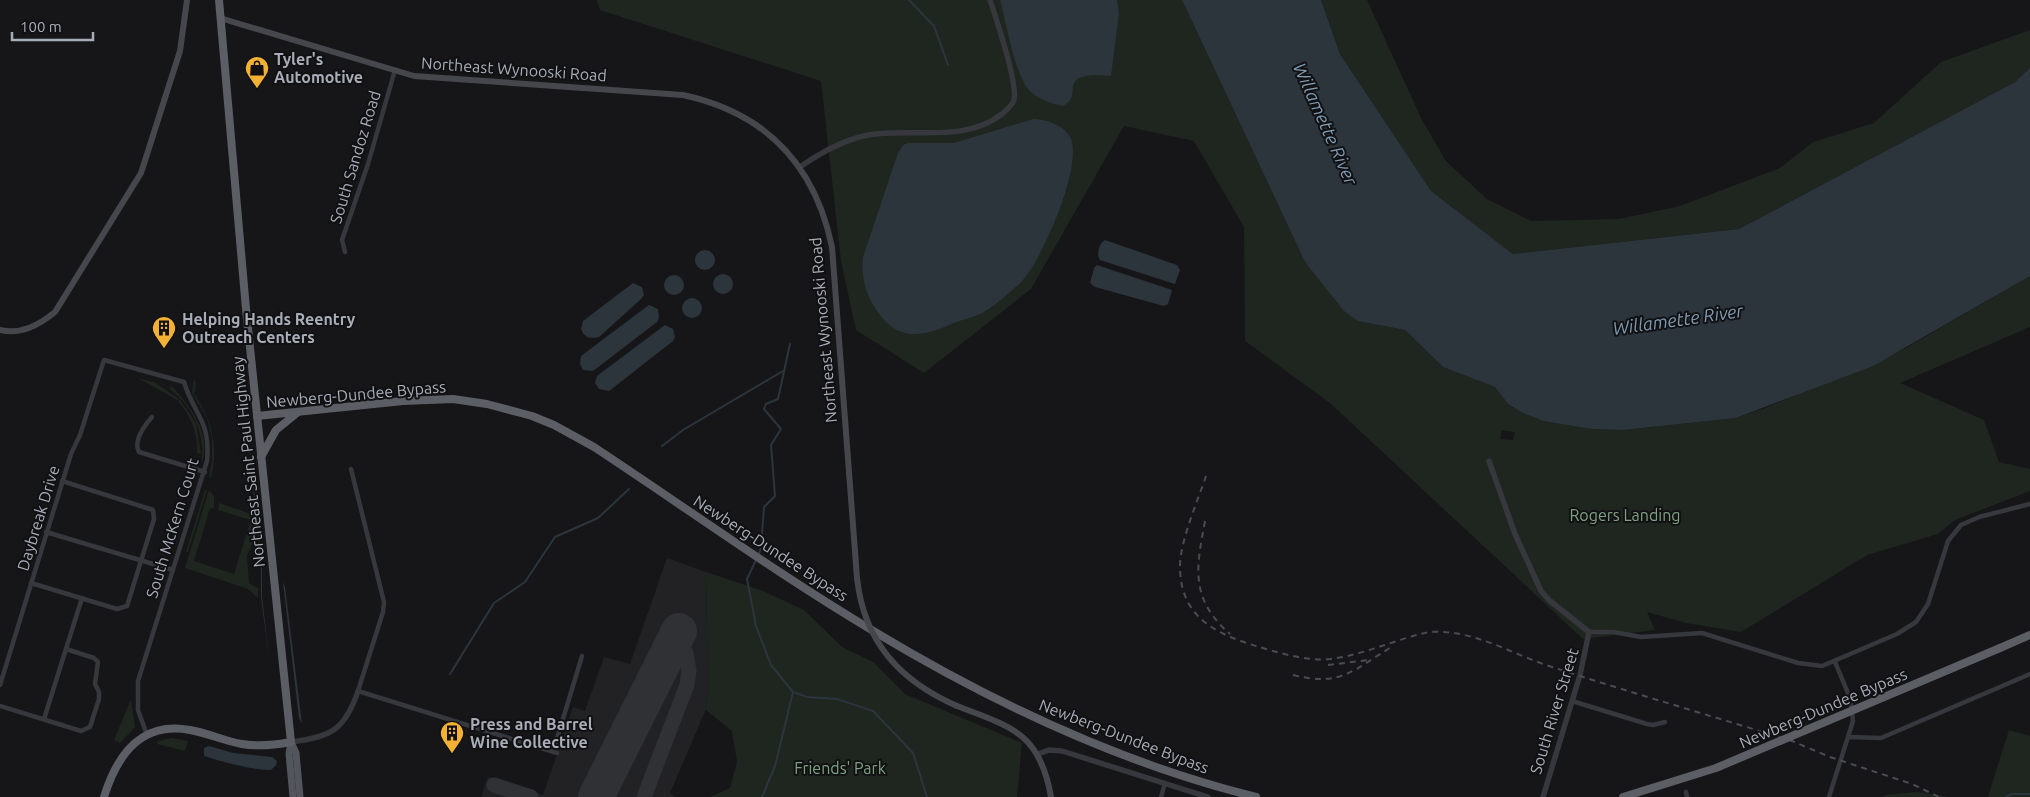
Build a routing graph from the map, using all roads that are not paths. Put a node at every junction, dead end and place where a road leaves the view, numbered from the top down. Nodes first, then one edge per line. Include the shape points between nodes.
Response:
1 (187, 0) edge
2 (219, 0) edge
3 (990, 0) edge
4 (220, 18) junction
5 (395, 70) junction
6 (800, 167) junction
7 (345, 252) dead end
8 (0, 330) edge
9 (104, 360) joint
10 (298, 412) junction
11 (257, 416) junction
12 (152, 417) dead end
13 (261, 457) junction
14 (1489, 461) dead end
15 (351, 469) dead end
16 (205, 472) junction
17 (62, 481) junction
18 (2030, 504) edge
19 (46, 532) junction
20 (140, 560) junction
21 (173, 570) junction
22 (31, 583) junction
23 (82, 598) junction
24 (1589, 632) junction
25 (2030, 635) edge
26 (66, 649) junction
27 (582, 656) dead end
28 (1835, 662) junction
29 (2030, 674) edge
30 (0, 684) edge
31 (358, 691) junction
32 (1572, 701) junction
33 (0, 706) edge
34 (44, 719) junction
35 (1665, 722) dead end
36 (147, 735) junction
37 (1848, 737) junction
38 (291, 742) junction
39 (1038, 754) junction
40 (1165, 783) junction
41 (104, 797) edge
42 (293, 797) edge
43 (300, 797) edge
44 (1051, 797) edge
45 (1161, 797) edge
46 (1208, 797) edge
47 (1256, 797) edge
48 (1543, 797) edge
49 (1623, 797) edge
50 (1829, 797) edge

1 - 8 main road via 180,51 147,159 135,187 55,312 28,329
2 - 4 highway, Northeast Saint Paul Highway
3 - 6 street via 1012,78 1014,100 1009,108 987,122 969,128 928,134 867,135 833,147
4 - 5 main road, Northeast Wynooski Road
4 - 11 highway, Northeast Saint Paul Highway
5 - 6 main road, Northeast Wynooski Road via 444,80 667,93 704,99 754,123
5 - 7 street, South Sandoz Road via 342,240
6 - 39 main road, Northeast Wynooski Road, bridge via 816,195 832,247 857,578 867,621 884,652 919,686 1013,729
9 - 16 street, South McKern Court via 184,382 205,425 208,451
9 - 17 street, Daybreak Drive
10 - 11 highway, Newberg-Dundee Bypass
10 - 13 highway via 276,430
10 - 47 highway, Newberg-Dundee Bypass via 446,399 510,408 554,424 846,613 938,668 1050,723 1153,764
11 - 13 highway, Northeast Saint Paul Highway
12 - 16 street via 143,426 137,446 139,452
13 - 38 highway, Northeast Saint Paul Highway
14 - 24 street via 1515,534 1541,591
15 - 31 street via 384,602
16 - 21 street, South McKern Court
17 - 19 street, Daybreak Drive
17 - 20 street via 153,510 154,519
18 - 28 street via 1961,525 1948,540 1928,604 1916,622 1898,634
19 - 20 street
19 - 22 street, Daybreak Drive
20 - 21 street
20 - 23 street via 127,606 117,609
21 - 36 street, South McKern Court via 138,681 138,710
22 - 23 street
22 - 30 street, Daybreak Drive
23 - 26 street
24 - 28 street via 1641,637 1702,633 1805,665 1822,666
24 - 32 street, South River Street via 1586,656
25 - 49 highway, Newberg-Dundee Bypass, bridge via 1716,768
26 - 34 street
26 - 34 street via 98,662 95,684 99,699 90,728 82,731
27 - 31 street via 555,752
28 - 37 street via 1853,710
29 - 37 street via 1881,738
31 - 38 street via 350,712 332,732 321,738
32 - 35 street via 1647,724
32 - 48 street, South River Street
33 - 34 street
36 - 38 highway via 174,728 250,745
36 - 41 highway via 119,759
37 - 50 street
38 - 42 main road, Northeast Saint Paul Highway
38 - 43 main road, Northeast Saint Paul Highway via 296,753
39 - 40 street via 1062,750
39 - 44 main road, Northeast Wynooski Road via 1047,773
40 - 45 street
40 - 46 street

